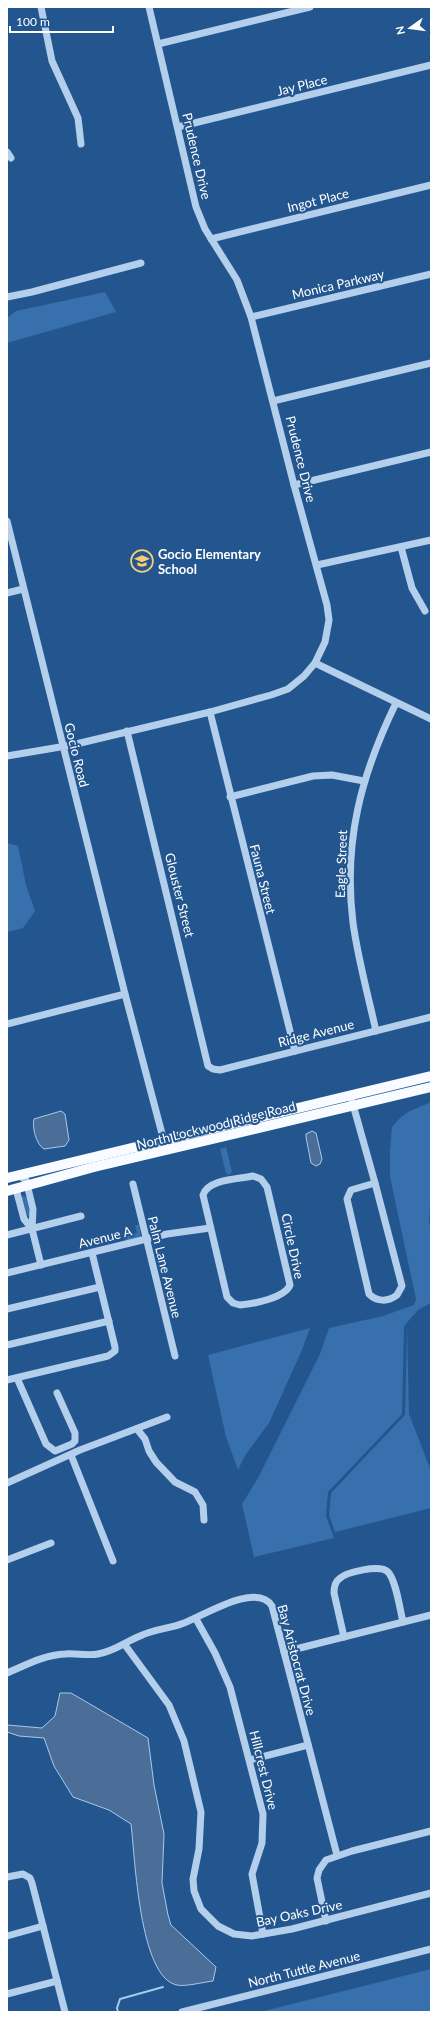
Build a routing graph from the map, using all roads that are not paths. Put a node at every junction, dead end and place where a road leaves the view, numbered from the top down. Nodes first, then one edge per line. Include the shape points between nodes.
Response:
1 (41, 7) edge
2 (149, 7) edge
3 (310, 7) edge
4 (158, 44) junction
5 (431, 65) edge
6 (178, 127) junction
7 (80, 144) dead end
8 (431, 185) edge
9 (211, 239) junction
10 (141, 263) dead end
11 (431, 274) edge
12 (7, 298) edge
13 (251, 317) junction
14 (431, 363) edge
15 (274, 401) junction
16 (431, 452) edge
17 (294, 485) junction
18 (7, 521) edge
19 (431, 540) edge
20 (401, 547) junction
21 (317, 565) junction
22 (23, 589) junction
23 (7, 593) edge
24 (425, 611) dead end
25 (315, 663) junction
26 (396, 703) junction
27 (210, 712) junction
28 (431, 719) edge
29 (127, 731) junction
30 (62, 746) junction
31 (7, 756) edge
32 (364, 781) junction
33 (230, 797) junction
34 (125, 994) junction
35 (431, 1017) edge
36 (7, 1024) edge
37 (376, 1031) junction
38 (294, 1051) junction
39 (208, 1066) joint
40 (431, 1076) edge
41 (431, 1087) edge
42 (352, 1100) junction
43 (165, 1146) junction
44 (7, 1178) edge
45 (375, 1183) junction
46 (19, 1184) edge
47 (133, 1184) dead end
48 (81, 1216) dead end
49 (210, 1228) junction
50 (32, 1229) junction
51 (7, 1235) edge
52 (146, 1240) junction
53 (92, 1253) junction
54 (41, 1265) junction
55 (7, 1273) edge
56 (100, 1286) junction
57 (7, 1309) edge
58 (109, 1321) junction
59 (7, 1345) edge
60 (175, 1356) dead end
61 (16, 1378) junction
62 (7, 1380) edge
63 (57, 1393) dead end
64 (167, 1417) dead end
65 (137, 1429) junction
66 (71, 1455) junction
67 (7, 1483) edge
68 (204, 1520) dead end
69 (51, 1543) dead end
70 (7, 1560) edge
71 (113, 1561) dead end
72 (430, 1617) edge
73 (196, 1619) junction
74 (403, 1622) junction
75 (344, 1637) junction
76 (125, 1645) junction
77 (284, 1652) junction
78 (7, 1673) edge
79 (308, 1745) junction
80 (250, 1760) junction
81 (431, 1831) edge
82 (337, 1855) junction
83 (7, 1877) edge
84 (431, 1893) edge
85 (326, 1921) junction
86 (43, 1926) junction
87 (263, 1934) junction
88 (7, 1936) edge
89 (431, 1949) edge
90 (57, 1981) junction
91 (7, 1994) edge
92 (65, 2012) edge
93 (182, 2012) edge

1 - 7 street via 52,61 78,118
2 - 4 street, Prudence Drive
3 - 4 street
4 - 6 street, Prudence Drive
5 - 6 street, Jay Place
6 - 9 street, Prudence Drive via 196,207
8 - 9 street, Ingot Place
9 - 13 street, Prudence Drive via 237,280
10 - 12 street
11 - 13 street, Monica Parkway
13 - 15 street, Prudence Drive
14 - 15 street
15 - 17 street, Prudence Drive
16 - 17 street
17 - 21 street, Prudence Drive
18 - 22 street, Gocio Road
19 - 20 street
20 - 21 street
20 - 24 street via 412,588
21 - 25 street, Prudence Drive via 328,605 329,620 325,642
22 - 23 street
22 - 30 street, Gocio Road
25 - 26 street
25 - 27 street, Prudence Drive via 304,676 282,691
26 - 28 street
26 - 32 street, Eagle Street via 379,738
27 - 29 street, Prudence Drive
27 - 33 street, Fauna Street
29 - 30 street, Prudence Drive
29 - 39 street, Glouster Street
30 - 31 street, Prudence Drive
30 - 34 street, Gocio Road
32 - 33 street via 332,775 313,776
32 - 37 street, Eagle Street via 353,838 351,898 358,951
33 - 38 street, Fauna Street
34 - 36 street
34 - 43 street, Gocio Road
35 - 37 street, Ridge Avenue
37 - 38 street, Ridge Avenue
38 - 39 street, Ridge Avenue via 218,1070
40 - 42 main road, North Lockwood Ridge Road
41 - 42 main road, North Lockwood Ridge Road
42 - 43 main road, North Lockwood Ridge Road
42 - 45 street
43 - 46 main road, North Lockwood Ridge Road
43 - 46 main road, North Lockwood Ridge Road via 71,1163
44 - 46 main road, North Lockwood Ridge Road
45 - 45 street via 351,1190 347,1199 369,1294 383,1301 398,1295 402,1286
46 - 50 street via 24,1219
46 - 50 street via 33,1210
47 - 52 street, Palm Lane Avenue
48 - 50 street
49 - 49 street, Circle Drive via 227,1297 233,1304 242,1305 287,1292 290,1282 267,1187 261,1179 253,1176 207,1188 204,1200
49 - 52 street, Avenue A
50 - 51 street
50 - 54 street
52 - 53 street, Avenue A
52 - 60 street, Palm Lane Avenue
53 - 54 street, Avenue A
53 - 56 street
54 - 55 street, Avenue A
56 - 57 street
56 - 58 street
58 - 59 street
58 - 61 street via 115,1351 108,1356
61 - 62 street
61 - 63 street via 46,1444 55,1451 72,1444 76,1437
64 - 65 street
65 - 66 street
65 - 68 street via 156,1462 175,1482 195,1492 202,1505
66 - 67 street
66 - 71 street
69 - 70 street
72 - 74 street
73 - 76 street, Bay Aristocrat Drive via 140,1636
73 - 77 street, Bay Aristocrat Drive via 224,1604 256,1596 262,1597 272,1606
73 - 80 street, Hillcrest Drive via 215,1653 230,1688
74 - 75 street
74 - 75 street via 389,1572 381,1568 363,1570 344,1576 334,1586
75 - 77 street
76 - 78 street, Bay Aristocrat Drive via 97,1655 66,1653 52,1656 33,1661
76 - 87 street, Bay Oaks Drive via 169,1705 184,1741 201,1812 199,1849 193,1879 194,1891 202,1909 226,1931 244,1936
77 - 79 street, Bay Aristocrat Drive
79 - 80 street
79 - 82 street, Bay Aristocrat Drive
80 - 87 street, Hillcrest Drive via 264,1821 262,1843 252,1874
81 - 82 street
82 - 85 street via 322,1864 317,1878
83 - 86 street via 19,1874 27,1876 32,1883
84 - 85 street, Bay Oaks Drive
85 - 87 street, Bay Oaks Drive
86 - 88 street
86 - 90 street
89 - 93 street, North Tuttle Avenue
90 - 91 street
90 - 92 street

